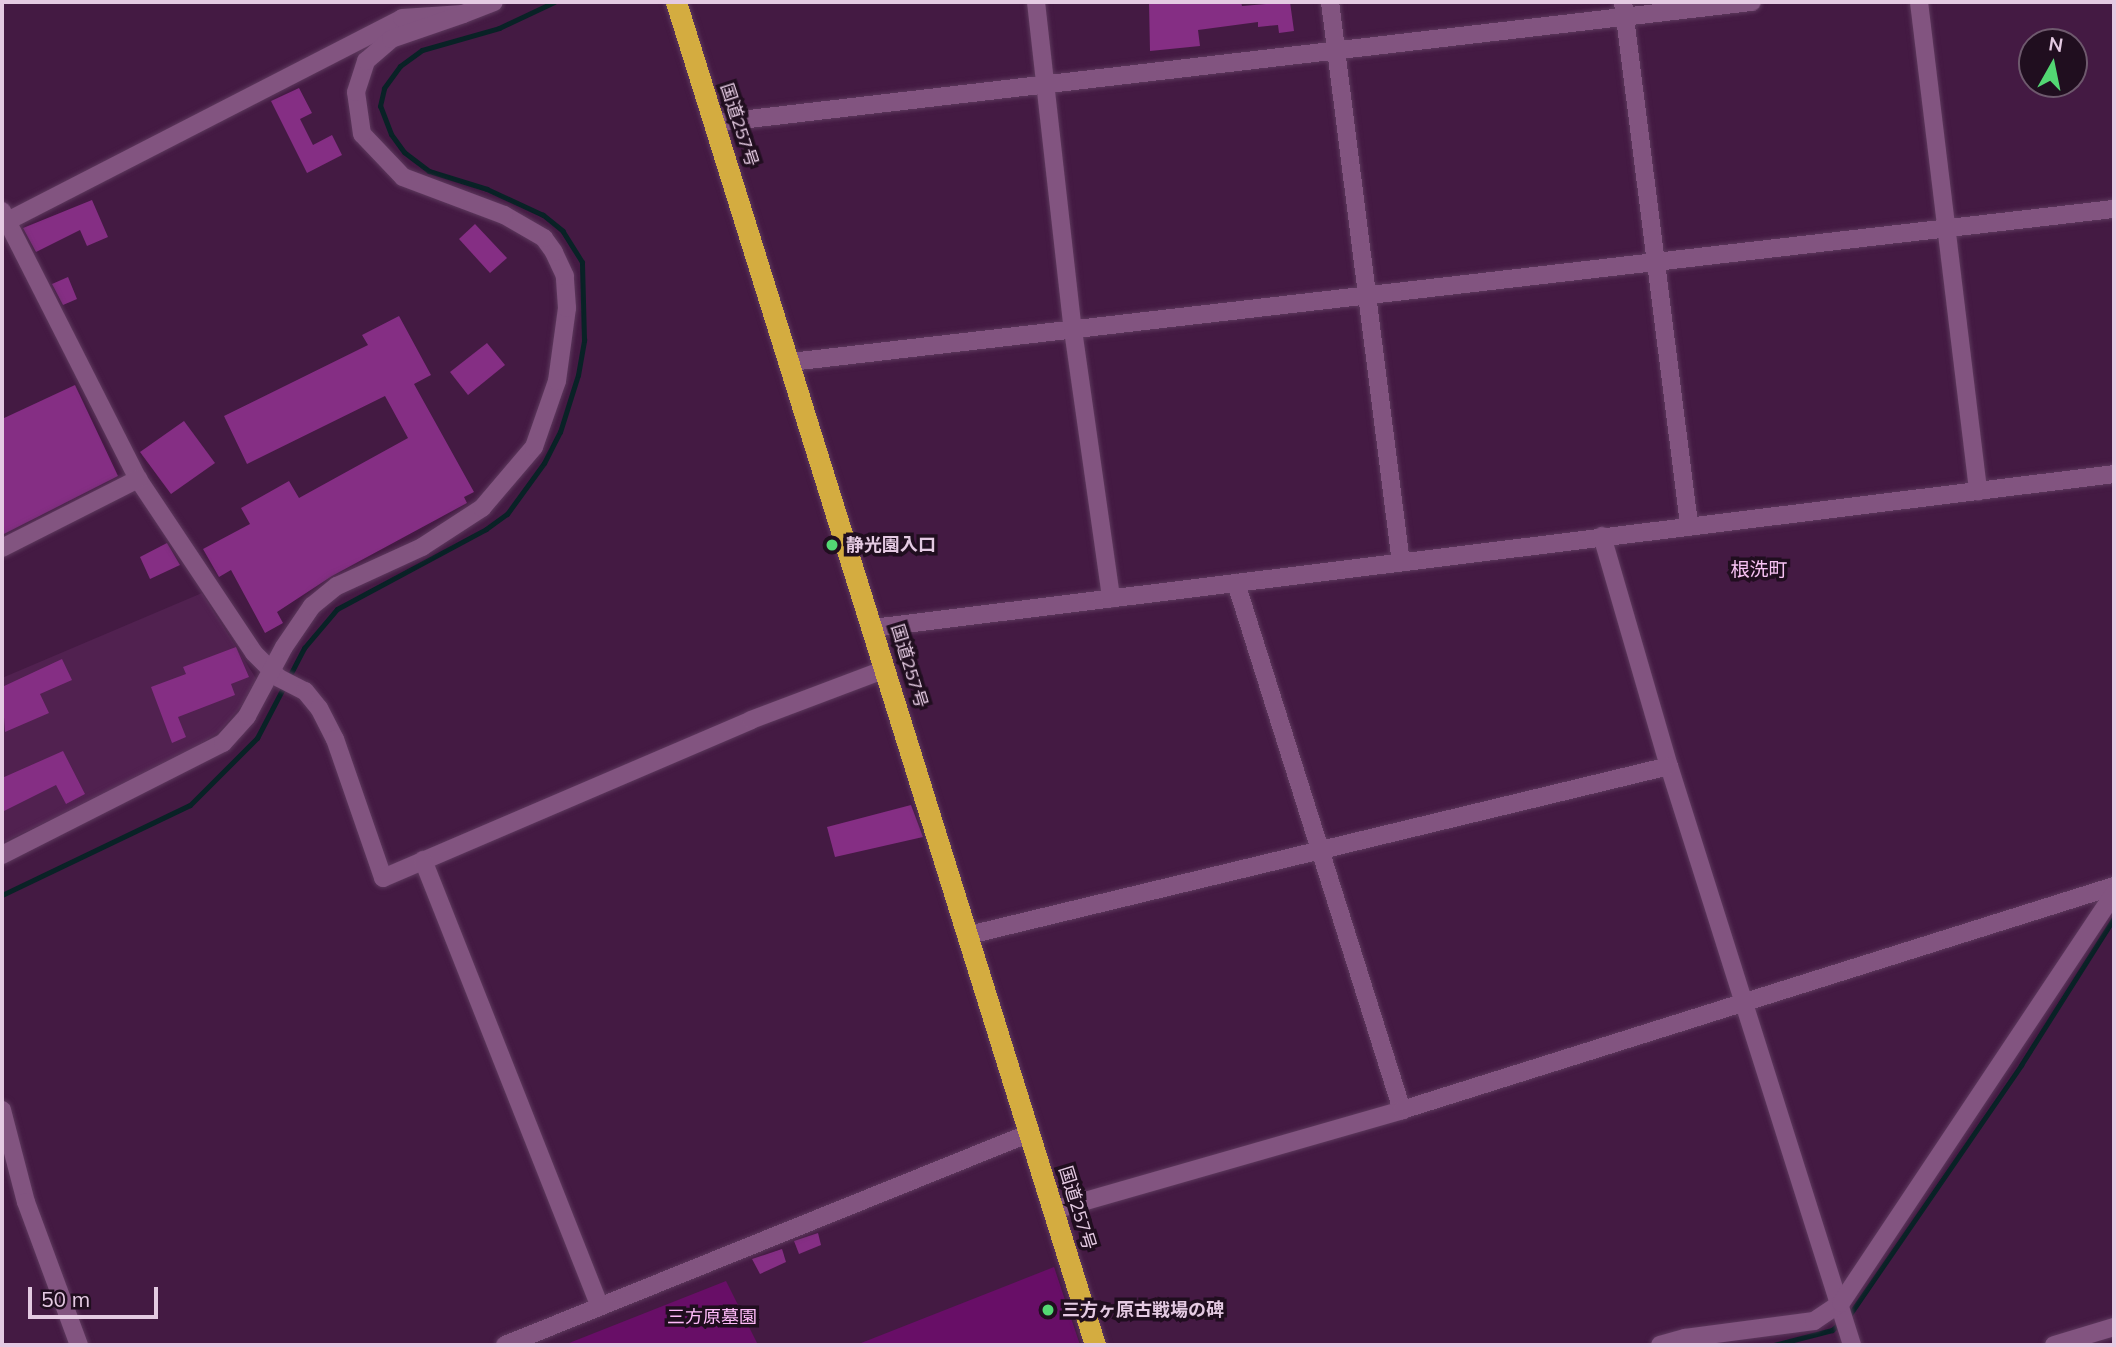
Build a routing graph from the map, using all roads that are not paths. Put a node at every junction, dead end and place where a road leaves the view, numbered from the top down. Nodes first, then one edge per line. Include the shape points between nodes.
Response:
1 (494, 2) edge
2 (676, 2) edge
3 (1036, 2) edge
4 (1330, 2) edge
5 (1752, 2) edge
6 (1919, 2) edge
7 (1624, 9) edge
8 (463, 14) junction
9 (1336, 52) junction
10 (1047, 87) junction
11 (715, 123) junction
12 (2114, 209) edge
13 (4, 219) edge
14 (1945, 229) junction
15 (1658, 263) junction
16 (1370, 295) junction
17 (1073, 330) junction
18 (791, 362) junction
19 (2114, 474) edge
20 (138, 479) junction
21 (1978, 491) junction
22 (1689, 524) junction
23 (1602, 536) junction
24 (2, 548) edge
25 (1401, 563) junction
26 (1236, 583) junction
27 (1111, 598) junction
28 (873, 628) junction
29 (886, 669) junction
30 (274, 674) junction
31 (1669, 766) junction
32 (1321, 850) junction
33 (2, 855) edge
34 (423, 860) junction
35 (2114, 886) edge
36 (2114, 893) edge
37 (968, 935) junction
38 (1746, 998) junction
39 (1402, 1110) junction
40 (2, 1111) edge
41 (1030, 1133) junction
42 (1054, 1210) junction
43 (600, 1306) junction
44 (1846, 1322) edge
45 (2114, 1327) edge
46 (513, 1344) edge
47 (79, 1345) edge
48 (1095, 1345) edge
49 (1660, 1345) edge
50 (2054, 1345) edge

1 - 8 street
2 - 11 highway, 国道257号
3 - 10 street
4 - 9 street
5 - 7 street
6 - 14 street
7 - 9 street
7 - 15 street
8 - 13 street via 402,18
8 - 30 street via 391,39 366,61 356,92 362,134 403,177 504,215 549,245 565,276 567,308 557,381 534,447 482,508 422,547 337,586 312,607
9 - 10 street
9 - 16 street
10 - 11 street
10 - 17 street
11 - 18 highway, 国道257号
12 - 14 street
13 - 20 street
14 - 15 street
14 - 21 street
15 - 16 street
15 - 22 street
16 - 17 street
16 - 25 street
17 - 18 street
17 - 27 street
18 - 28 highway, 国道257号
19 - 21 street
20 - 24 street
20 - 30 street via 254,653
21 - 22 street
22 - 23 street
23 - 25 street
23 - 31 street
25 - 26 street
26 - 27 street
26 - 32 street
27 - 28 street
28 - 29 highway, 国道257号
29 - 34 street via 751,720
29 - 37 highway, 国道257号
30 - 33 street via 223,743
30 - 34 street via 305,691 335,739 383,878
31 - 32 street
31 - 38 street
32 - 37 street
32 - 39 street
34 - 43 street
35 - 38 street
36 - 44 street
37 - 41 highway, 国道257号
38 - 39 street
38 - 44 street
39 - 42 street
40 - 47 street via 26,1202
41 - 42 highway, 国道257号
41 - 43 street
42 - 48 highway, 国道257号
43 - 46 street
44 - 49 street via 1814,1321
45 - 50 street

